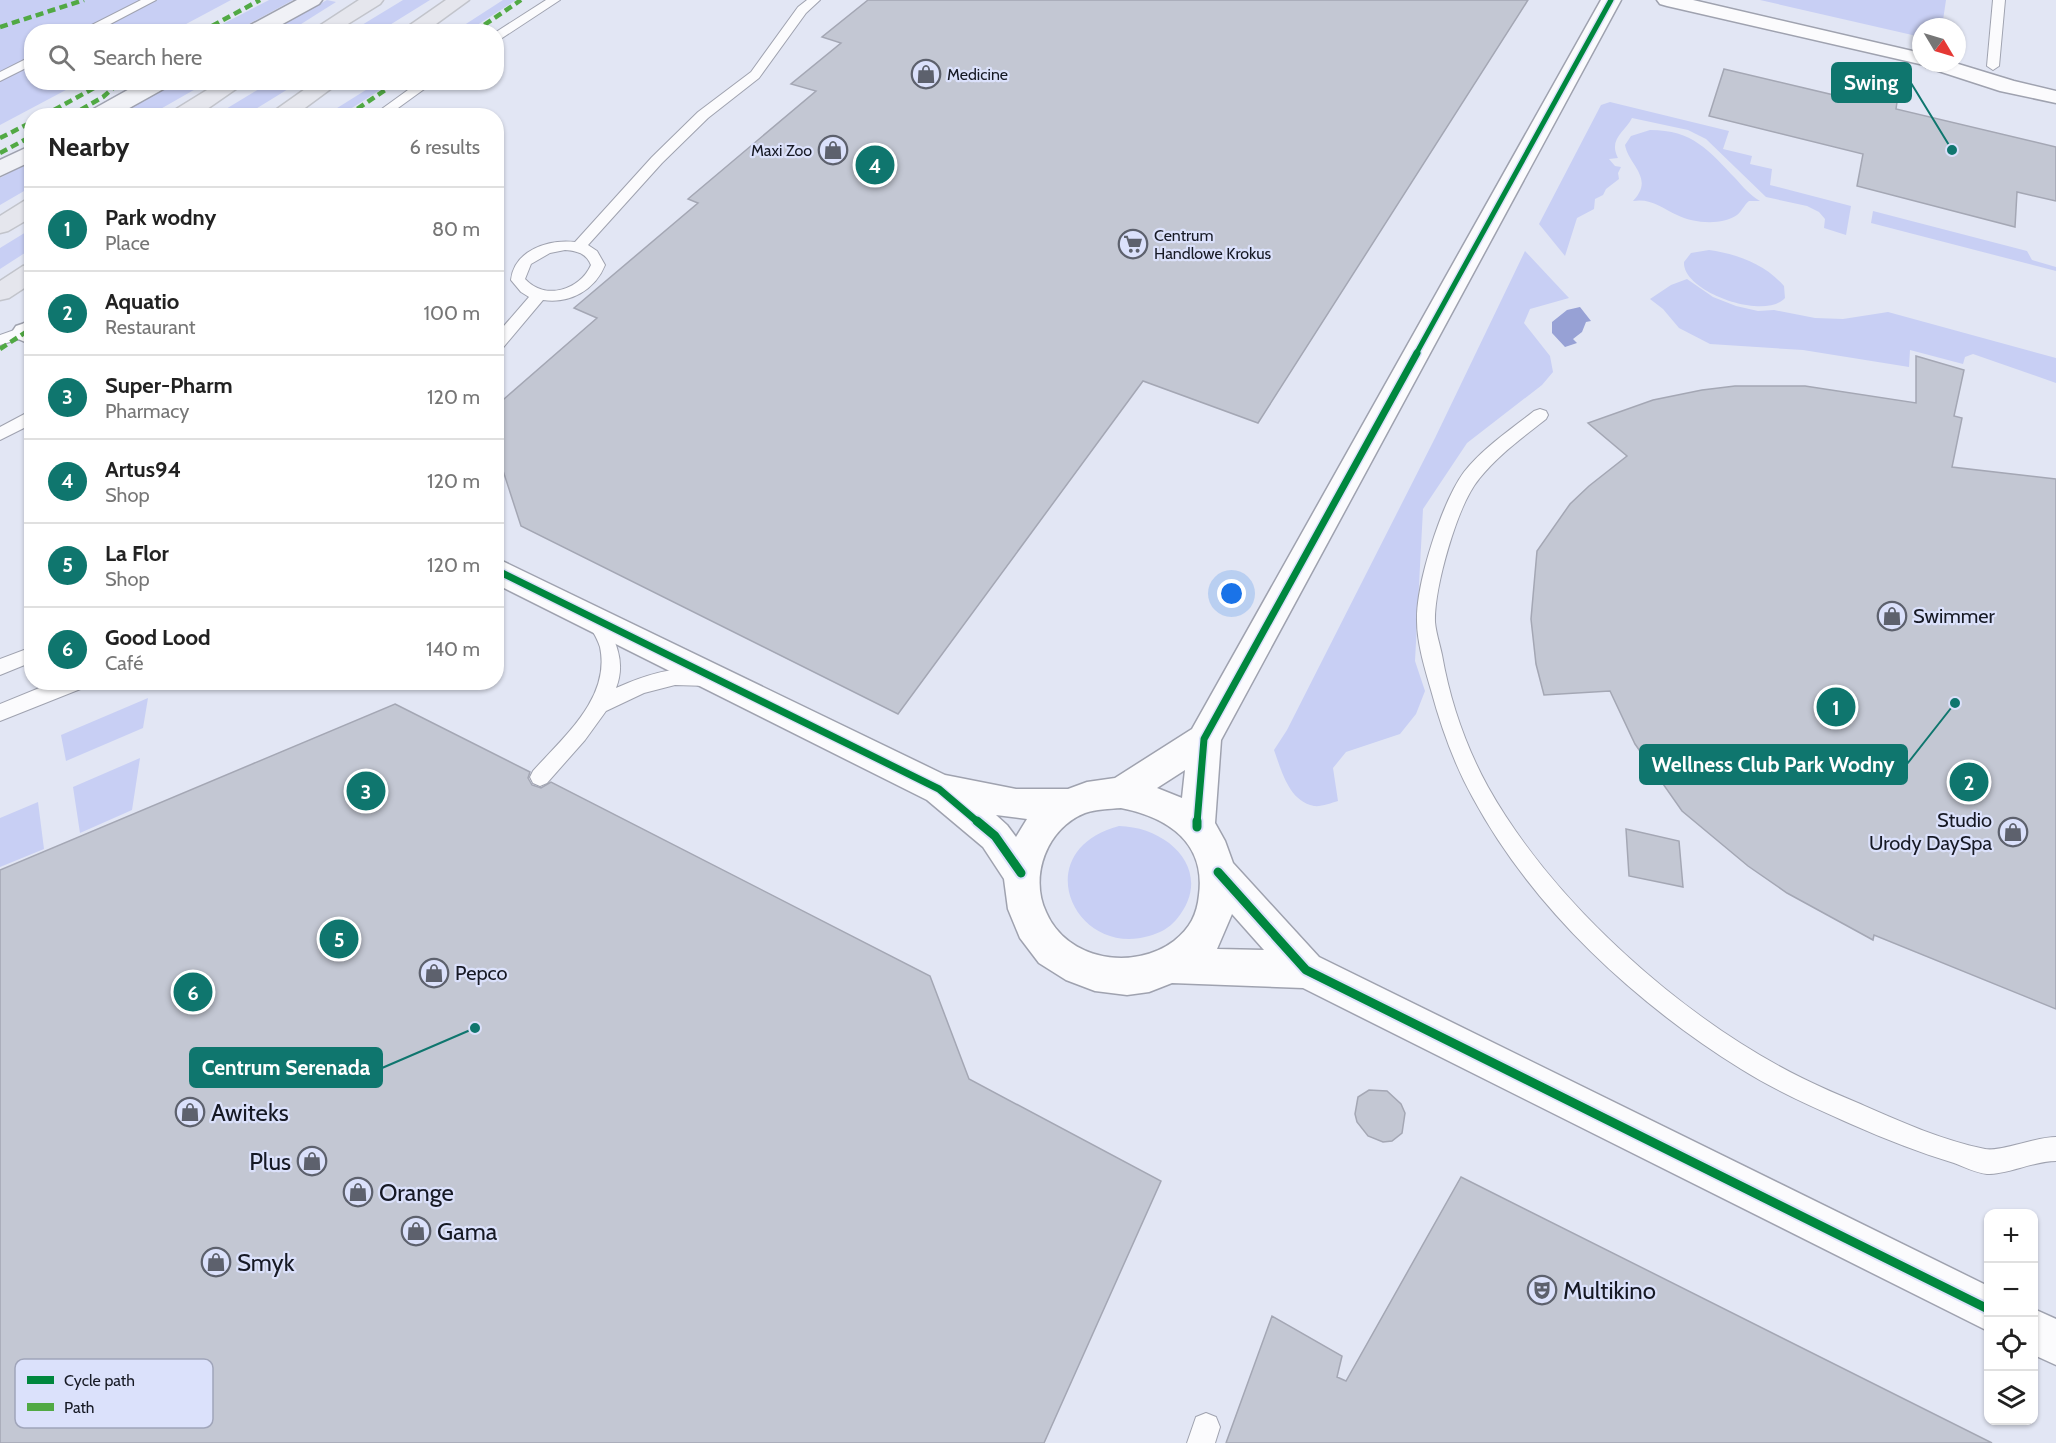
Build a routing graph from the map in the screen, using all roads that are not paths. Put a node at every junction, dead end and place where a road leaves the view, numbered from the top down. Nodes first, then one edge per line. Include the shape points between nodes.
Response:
1 (150, 0) edge
2 (312, 0) edge
3 (373, 0) edge
4 (459, 0) edge
5 (554, 0) edge
6 (814, 0) edge
7 (1611, 0) edge
8 (1666, 0) edge
9 (1999, 0) edge
10 (100, 24) edge
11 (267, 24) edge
12 (333, 24) edge
13 (422, 24) edge
14 (504, 33) edge
15 (1912, 56) edge
16 (1966, 61) edge
17 (24, 64) edge
18 (1994, 66) junction
19 (1962, 72) edge
20 (0, 77) edge
21 (2056, 80) edge
22 (145, 90) edge
23 (223, 90) edge
24 (318, 90) edge
25 (416, 90) edge
26 (2056, 97) edge
27 (113, 108) edge
28 (194, 108) edge
29 (290, 108) edge
30 (390, 108) edge
31 (24, 156) edge
32 (0, 169) edge
33 (24, 211) edge
34 (0, 226) edge
35 (578, 247) junction
36 (24, 277) edge
37 (0, 292) edge
38 (539, 295) junction
39 (24, 332) edge
40 (504, 337) edge
41 (0, 340) edge
42 (1540, 415) dead end
43 (24, 420) edge
44 (0, 434) edge
45 (504, 574) edge
46 (594, 618) junction
47 (24, 657) edge
48 (0, 667) edge
49 (718, 679) junction
50 (56, 690) edge
51 (602, 704) junction
52 (0, 713) edge
53 (1204, 739) junction
54 (540, 777) dead end
55 (939, 789) junction
56 (1121, 793) junction
57 (1068, 804) junction
58 (1197, 827) junction
59 (1218, 872) junction
60 (1021, 873) junction
61 (1171, 966) junction
62 (1306, 970) junction
63 (2056, 1149) edge
64 (1984, 1307) edge
65 (2038, 1333) edge
66 (2056, 1343) edge

1 - 10 lane
2 - 11 street
3 - 12 main road
4 - 13 main road
5 - 14 lane
6 - 35 lane via 802,10 755,75 704,115 657,160
7 - 53 street
8 - 15 street
9 - 18 lane
16 - 18 street
17 - 20 lane
18 - 21 street
19 - 26 street
22 - 27 street
23 - 28 main road
24 - 29 main road
25 - 30 lane
31 - 32 street
33 - 34 main road
35 - 38 lane via 592,254 598,265 591,286 565,294
35 - 38 lane via 548,248 530,256 520,268 518,280 525,289
36 - 37 main road
38 - 40 lane
39 - 41 lane
42 - 63 lane via 1497,449 1470,477 1447,524 1434,566 1426,621 1451,727 1480,792 1505,832 1546,887 1593,938 1690,1021 1749,1061 1793,1086 1905,1137 1988,1162
43 - 44 lane
45 - 46 street
46 - 49 street
46 - 51 lane via 609,647 612,673
47 - 48 lane
49 - 51 lane via 675,677 640,686
49 - 55 street
50 - 52 lane
51 - 54 lane
53 - 56 street
53 - 58 street
55 - 57 street via 1016,804
55 - 60 street via 995,836
56 - 57 street via 1094,795
56 - 58 street via 1148,798
57 - 60 street via 1036,833 1026,851
58 - 59 street
59 - 61 street via 1219,899 1211,924 1195,948
59 - 62 street
60 - 61 street via 1022,900 1033,927 1053,951 1070,962 1110,976 1142,975
61 - 62 street
62 - 64 street
65 - 66 street

